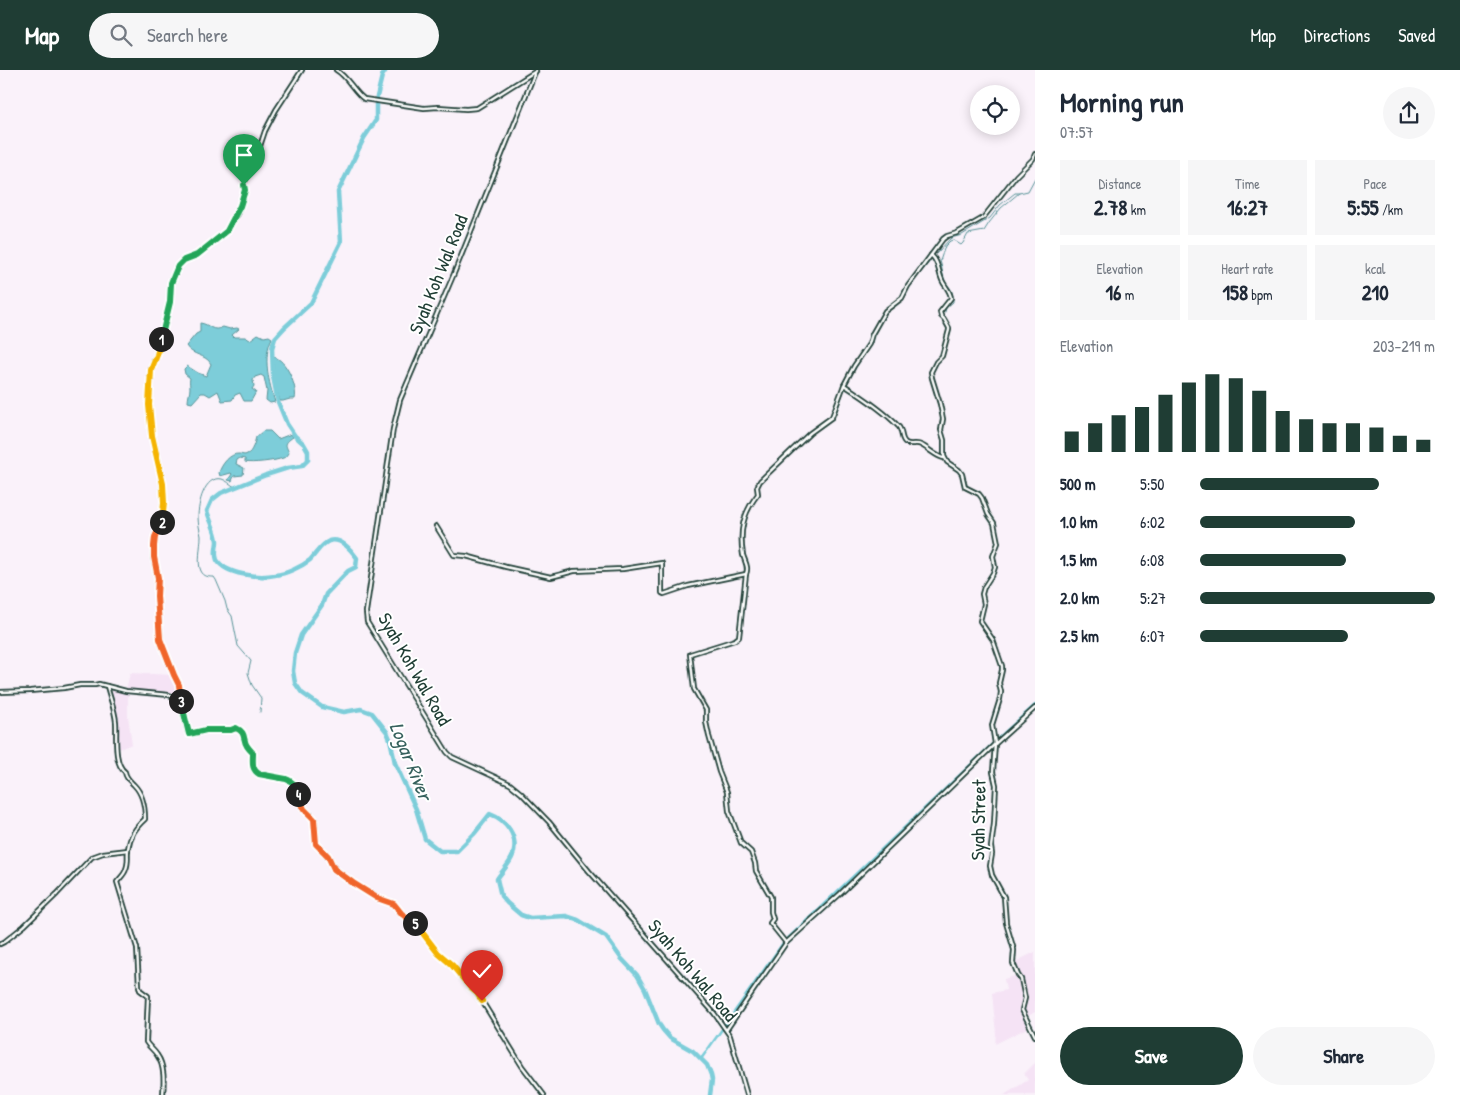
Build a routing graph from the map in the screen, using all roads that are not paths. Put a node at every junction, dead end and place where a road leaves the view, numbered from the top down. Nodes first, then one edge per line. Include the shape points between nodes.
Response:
1 (302, 70) edge
2 (336, 70) edge
3 (536, 70) edge
4 (1035, 154) edge
5 (931, 255) junction
6 (846, 386) junction
7 (945, 458) junction
8 (436, 526) dead end
9 (746, 574) junction
10 (107, 686) junction
11 (0, 692) edge
12 (180, 700) junction
13 (1035, 708) edge
14 (994, 743) junction
15 (128, 850) junction
16 (785, 942) junction
17 (0, 944) edge
18 (725, 1027) junction
19 (1035, 1036) edge
20 (163, 1095) edge
21 (544, 1095) edge
22 (747, 1095) edge

1 - 12 street via 265,131 250,164 239,210 227,231 178,266 171,283 170,302 151,370 151,431 164,503 154,546 159,631 180,689
2 - 3 street via 360,96 368,100 466,110 477,108
3 - 18 street, Syah Koh Wal Road via 400,400 384,484 367,622 447,752 510,784 521,793
4 - 5 street via 983,218 947,236
5 - 6 street via 902,298 885,312
5 - 7 street via 942,282 951,293 951,298 940,312 949,328 947,344 931,372 940,404
6 - 7 street, Syah Street via 900,428 905,443 918,443
6 - 9 street via 832,417 810,433 760,481 758,494 742,524
7 - 14 street, Syah Street via 962,474 965,486 982,498 998,538 994,567 982,594 984,604 980,621 994,640 1002,666 1000,699 992,725
8 - 9 street via 454,555 551,577 574,571 662,563 664,594
9 - 16 street via 739,637 690,654 690,669 694,690 706,710 709,736 727,792 729,811 741,843 751,852 756,871 771,897 773,920 770,923
10 - 11 street via 80,684
10 - 12 street
10 - 15 street via 116,720 121,769 142,797 145,817 134,830
12 - 21 street via 189,734 236,728 243,733 246,745 253,753 256,772 295,784 304,809 314,819 316,844 328,856 334,869 377,898 394,904 417,925 438,953 477,993
13 - 14 street
14 - 16 street via 840,894
14 - 19 street, Syah Street via 996,785 990,866 1004,897 1006,924 1014,950 1013,963 1025,998 1022,1010
15 - 17 street via 92,857 24,926
15 - 20 street via 127,868 117,882 137,948 140,990 148,996 146,1042 161,1063
16 - 18 street
18 - 22 street, Syah Koh Wal Road

